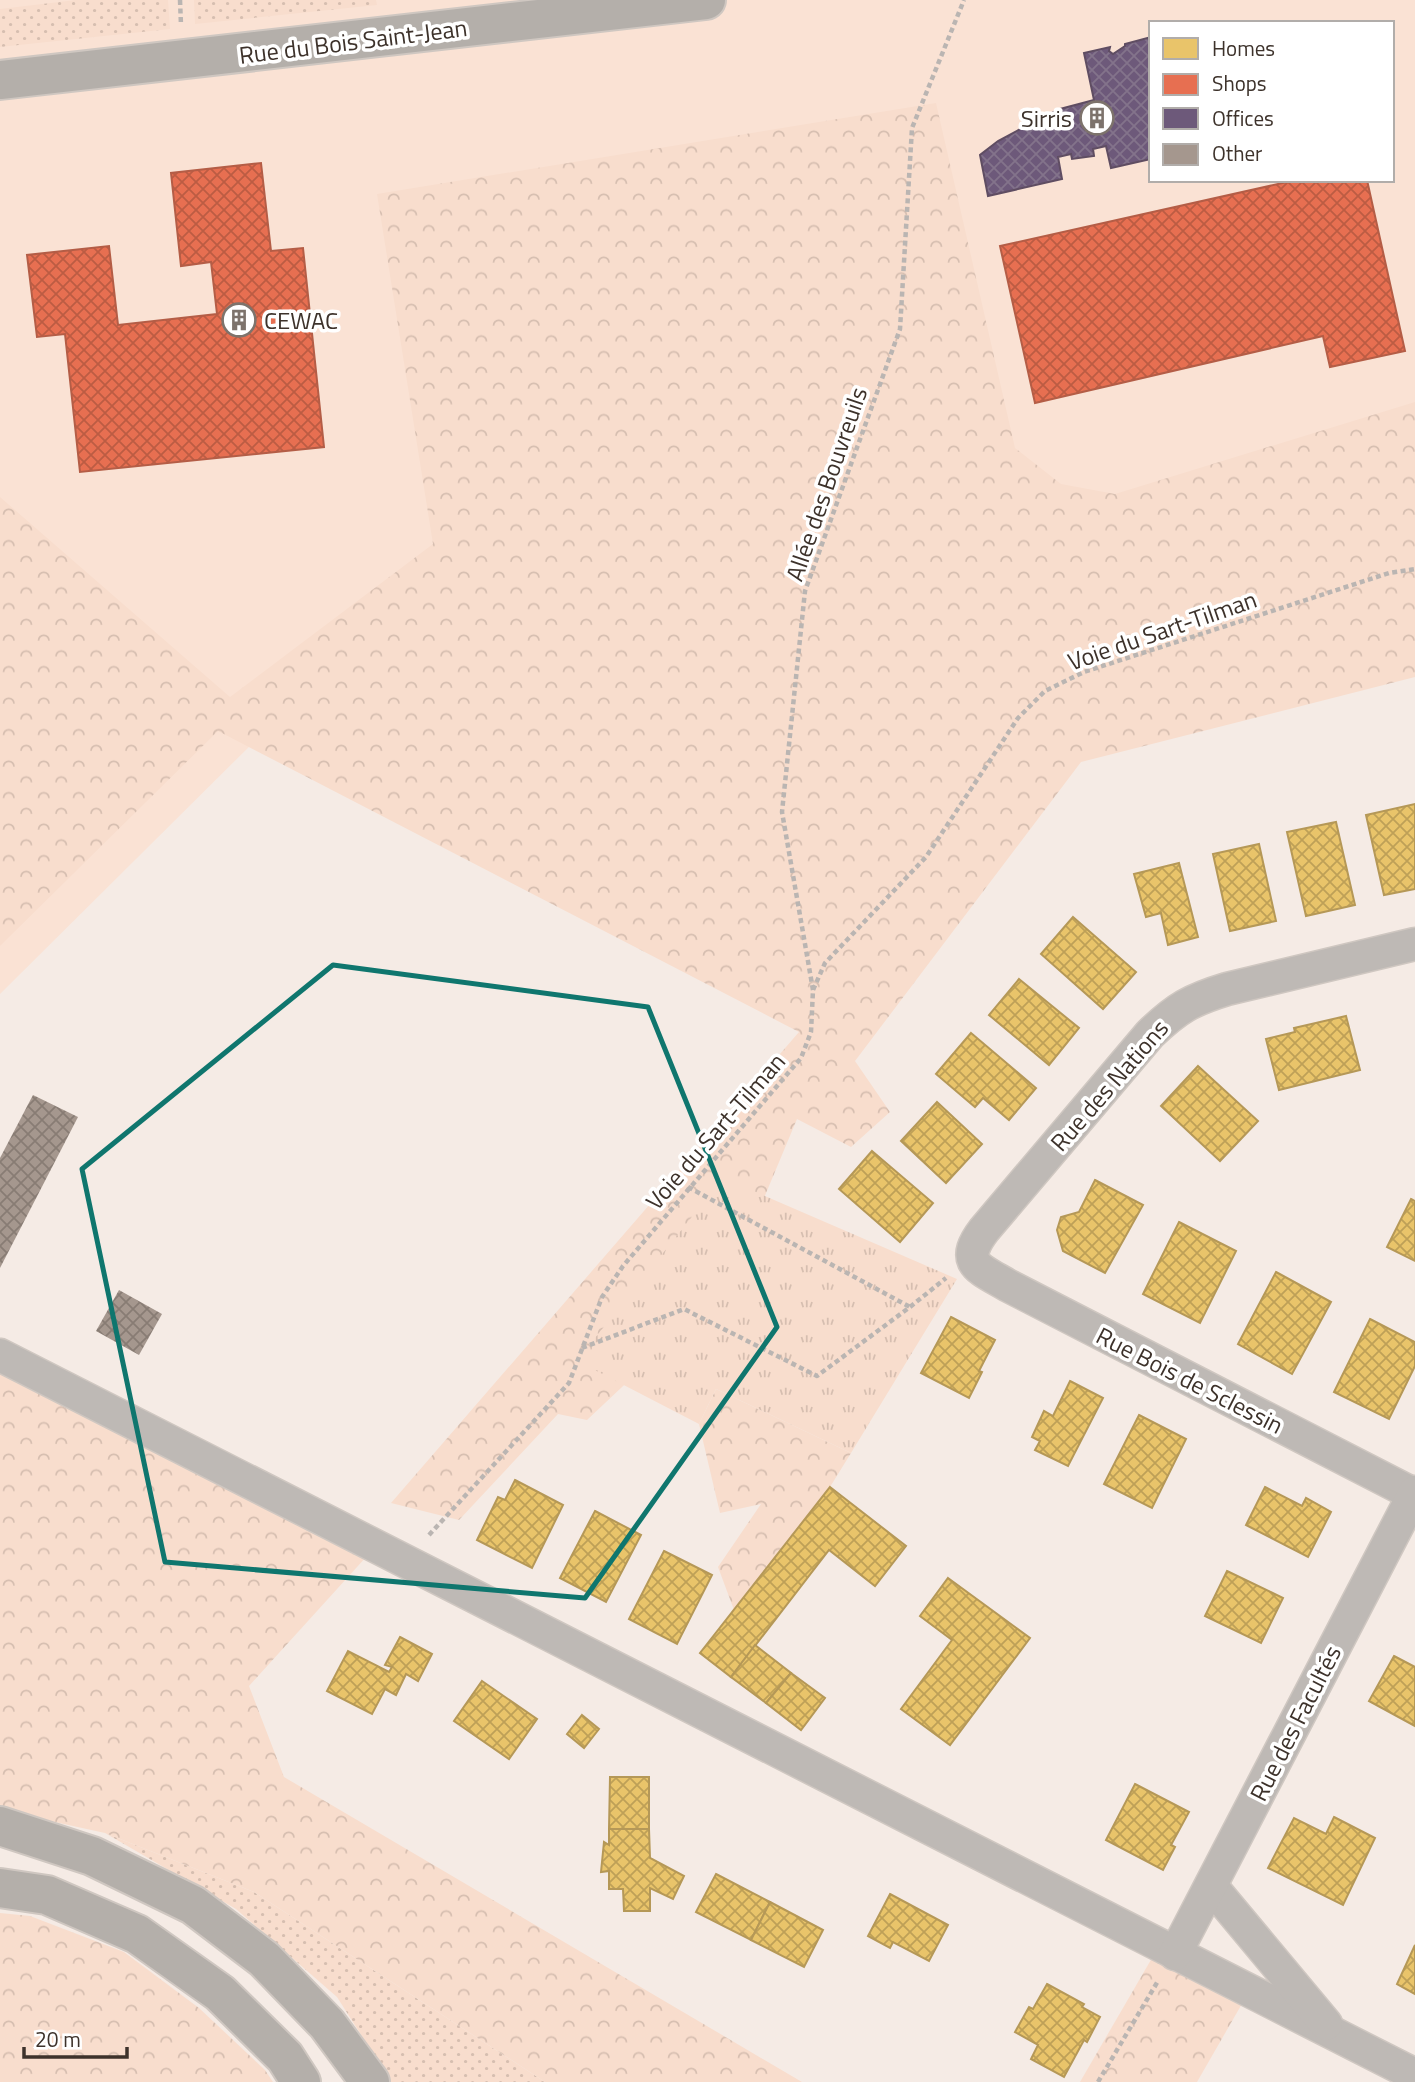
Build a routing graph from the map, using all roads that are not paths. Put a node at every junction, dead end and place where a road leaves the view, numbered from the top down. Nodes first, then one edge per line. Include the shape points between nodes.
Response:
1 (706, 0) edge
2 (0, 80) edge
3 (1415, 944) edge
4 (971, 1257) joint
5 (0, 1355) edge
6 (1415, 1494) edge
7 (0, 1826) edge
8 (1211, 1886) junction
9 (0, 1888) edge
10 (1175, 1954) junction
11 (1333, 2034) junction
12 (1415, 2076) edge
13 (301, 2082) edge
14 (370, 2082) edge

1 - 2 main road, Rue du Bois Saint-Jean
3 - 4 street, Rue des Nations via 1227,989 1174,1011 984,1230
4 - 6 street, Rue Bois de Sclessin via 1007,1285
5 - 10 street
6 - 8 street, Rue des Facultés
7 - 14 main road via 92,1856 193,1905 264,1959 327,2024
8 - 10 street, Rue des Facultés
8 - 11 street
9 - 13 main road via 47,1895 137,1934 220,1993 285,2057
10 - 11 street
11 - 12 street

